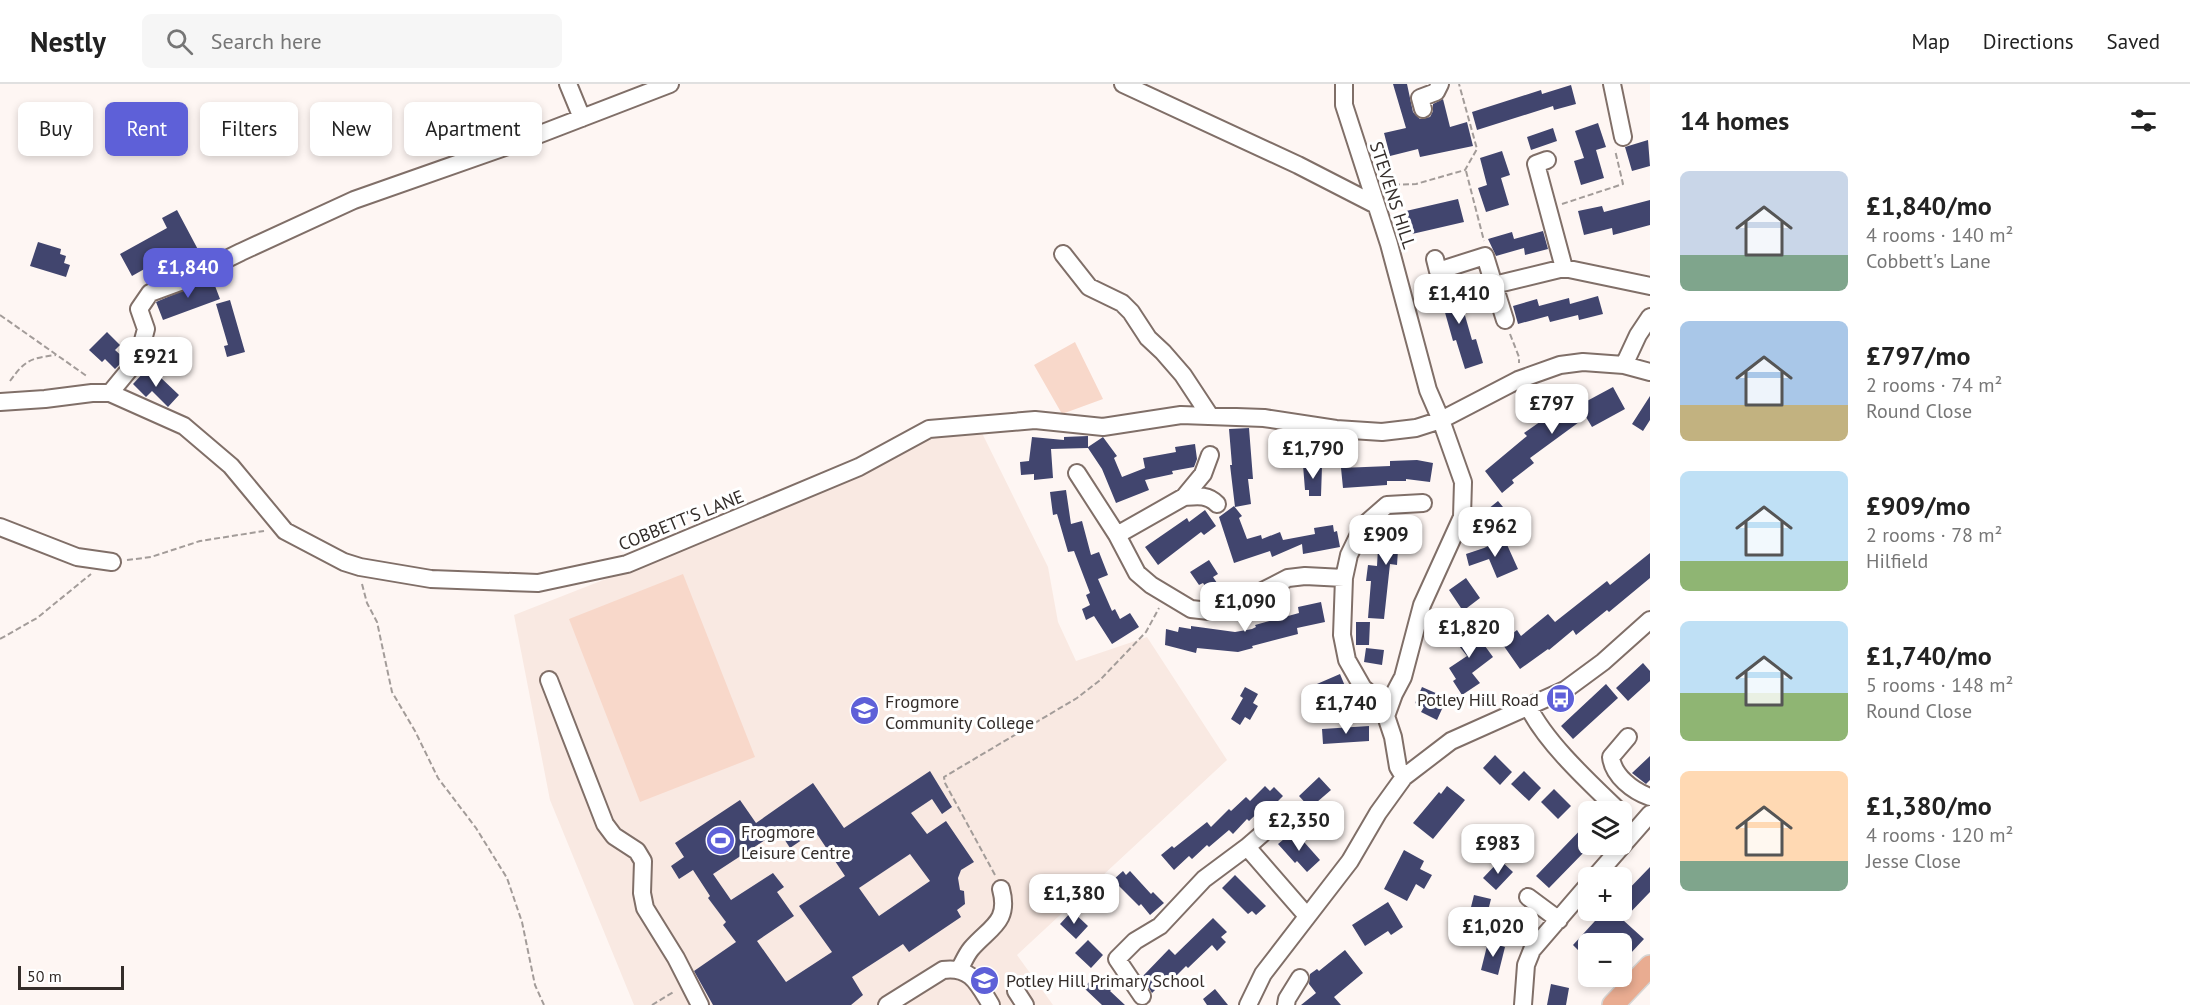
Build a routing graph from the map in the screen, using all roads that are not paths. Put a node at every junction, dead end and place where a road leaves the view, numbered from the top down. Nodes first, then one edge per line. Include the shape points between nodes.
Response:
1 (568, 84) edge
2 (670, 84) edge
3 (1123, 84) edge
4 (1344, 84) edge
5 (1440, 84) edge
6 (1612, 84) edge
7 (1422, 109) dead end
8 (582, 118) junction
9 (1623, 137) road end
10 (1546, 160) dead end
11 (1374, 204) junction
12 (1063, 254) dead end
13 (1435, 259) dead end
14 (1564, 268) junction
15 (1494, 285) junction
16 (1650, 286) edge
17 (1650, 317) edge
18 (1505, 320) road end
19 (1624, 365) junction
20 (1650, 372) edge
21 (110, 393) junction
22 (0, 402) edge
23 (1210, 416) junction
24 (1441, 420) junction
25 (1210, 455) dead end
26 (1077, 473) dead end
27 (1184, 496) junction
28 (1422, 503) dead end
29 (1217, 504) dead end
30 (0, 527) edge
31 (1117, 535) junction
32 (112, 562) road end
33 (1344, 578) junction
34 (1648, 628) edge
35 (549, 680) dead end
36 (1528, 706) junction
37 (1388, 709) junction
38 (1628, 737) dead end
39 (1404, 777) junction
40 (1650, 797) edge
41 (1609, 801) edge
42 (1650, 814) edge
43 (1632, 822) edge
44 (1637, 827) junction
45 (1262, 834) dead end
46 (1247, 847) junction
47 (1603, 867) edge
48 (1001, 889) road end
49 (1528, 897) dead end
50 (1578, 897) edge
51 (1307, 916) junction
52 (1559, 920) junction
53 (1650, 966) edge
54 (959, 970) junction
55 (1300, 978) dead end
56 (1142, 996) dead end
57 (700, 1005) edge
58 (886, 1005) edge
59 (990, 1005) edge
60 (1248, 1005) edge
61 (1286, 1005) edge
62 (1523, 1005) edge
63 (1613, 1005) edge

1 - 8 street
2 - 8 street
3 - 11 street
4 - 11 street, STEVENS HILL via 1344,105
5 - 7 street via 1436,92 1420,98
6 - 9 street
8 - 21 street via 354,200 150,293 139,309 146,329 138,358
10 - 14 street via 1536,164
11 - 24 street, STEVENS HILL via 1389,244 1428,390
12 - 23 street via 1089,287 1122,303 1131,312 1148,338 1183,375
13 - 15 street via 1438,271 1485,256
14 - 15 street
14 - 16 street
15 - 18 street
17 - 19 street
19 - 20 street, COBBETT'S LANE
19 - 24 street, COBBETT'S LANE via 1560,364 1518,380
21 - 22 street
21 - 23 street, COBBETT'S LANE via 184,426 231,466 285,531 335,558 360,567 431,579 538,583 627,564 859,467 929,429 1035,420 1102,427 1181,415
23 - 24 street, COBBETT'S LANE via 1264,418 1361,432 1416,428
24 - 37 street, STEVENS HILL via 1463,482 1462,517 1422,604 1403,677
25 - 27 street via 1203,474
26 - 31 street
27 - 29 street via 1201,495
27 - 31 street
28 - 33 street via 1387,505 1363,526 1349,555
30 - 32 street via 77,557
31 - 33 street via 1137,573 1191,609 1231,607 1288,578
33 - 37 street via 1342,635 1347,660 1363,688
34 - 36 street via 1565,690
35 - 57 street via 605,824 643,861 645,908
36 - 39 street via 1451,741
36 - 41 street via 1576,770
37 - 39 street via 1386,717
38 - 40 street via 1611,757 1612,766 1635,791
39 - 51 street via 1350,861
42 - 44 street
43 - 44 street
44 - 47 street
45 - 46 street
46 - 51 street
46 - 56 street via 1204,879 1160,926 1135,941 1117,959
48 - 54 street via 1005,903 1002,914
49 - 52 street
50 - 52 street
51 - 60 street via 1263,975
52 - 62 street via 1532,950 1526,965
53 - 63 main road
54 - 58 street via 943,970
54 - 59 street via 973,978
55 - 61 street

